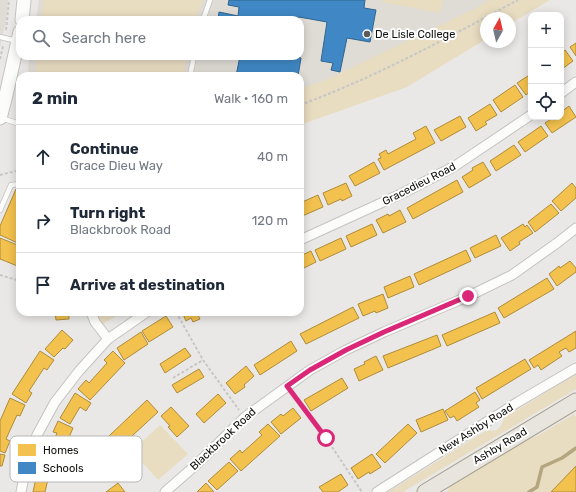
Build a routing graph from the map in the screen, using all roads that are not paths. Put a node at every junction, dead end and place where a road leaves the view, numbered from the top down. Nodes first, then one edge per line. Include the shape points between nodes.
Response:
1 (24, 0) edge
2 (210, 0) edge
3 (22, 16) edge
4 (204, 16) edge
5 (16, 36) edge
6 (0, 37) edge
7 (16, 49) edge
8 (193, 60) edge
9 (191, 72) edge
10 (576, 82) edge
11 (564, 91) edge
12 (528, 117) edge
13 (0, 118) edge
14 (16, 123) edge
15 (16, 184) edge
16 (0, 210) edge
17 (576, 228) edge
18 (304, 238) edge
19 (93, 316) edge
20 (141, 316) edge
21 (108, 339) junction
22 (576, 368) edge
23 (576, 402) edge
24 (36, 436) edge
25 (23, 482) edge
26 (21, 492) edge
27 (165, 492) edge
28 (377, 492) edge
29 (425, 492) edge

1 - 3 street
2 - 4 lane
5 - 6 lane
7 - 13 street
8 - 9 lane
10 - 11 street
12 - 18 street, Gracedieu Road via 455,166
13 - 14 lane
15 - 16 lane via 12,185
17 - 27 street, Blackbrook Road via 512,275 384,332 310,370 245,417
19 - 21 street
20 - 21 street
21 - 24 street via 54,402
22 - 28 street, New Ashby Road
23 - 29 main road, Ashby Road
25 - 26 street

